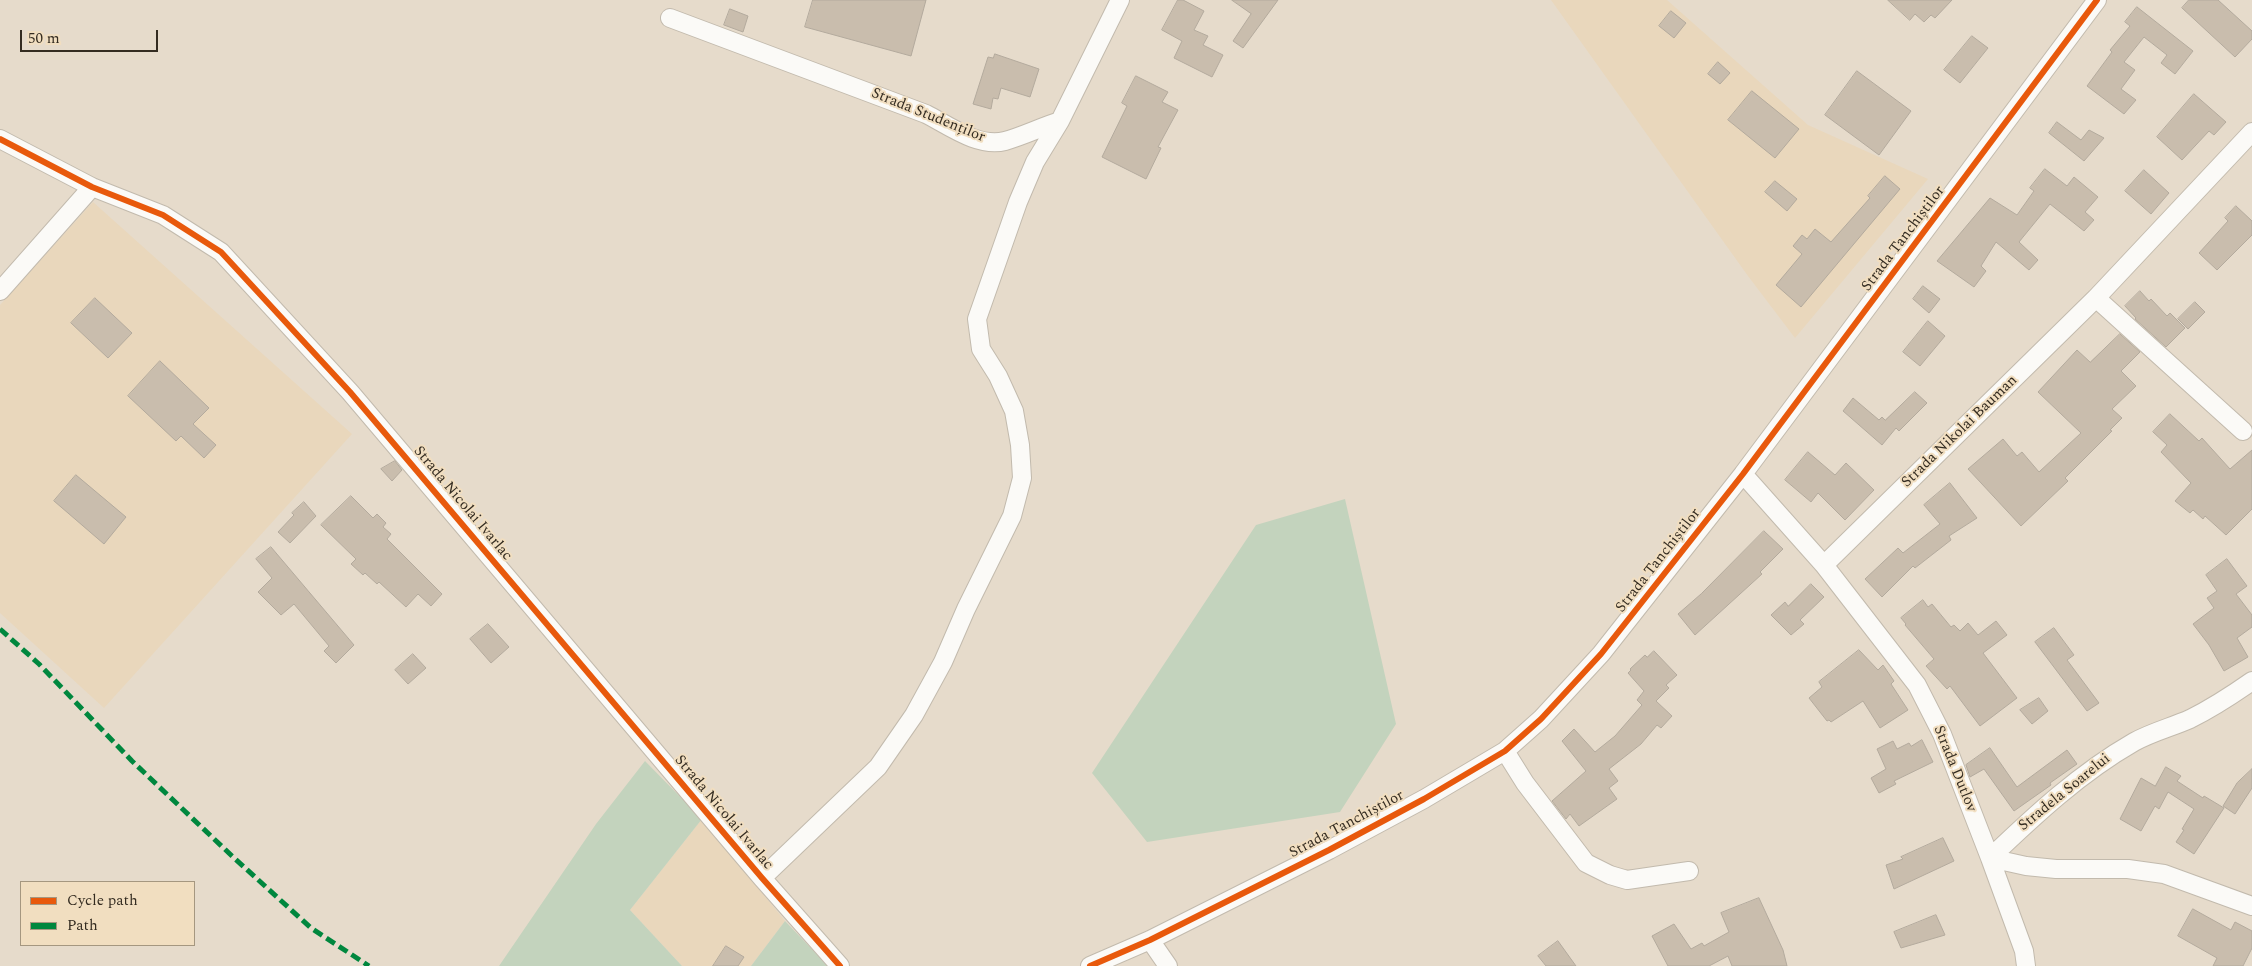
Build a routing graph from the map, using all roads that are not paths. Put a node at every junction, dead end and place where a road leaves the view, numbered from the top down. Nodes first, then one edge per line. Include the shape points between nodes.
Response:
1 (1120, 0) edge
2 (2097, 0) edge
3 (670, 18) dead end
4 (1060, 121) junction
5 (2252, 132) edge
6 (0, 139) edge
7 (92, 188) junction
8 (0, 291) edge
9 (2096, 298) junction
10 (2243, 431) dead end
11 (1744, 474) junction
12 (1824, 565) junction
13 (2252, 681) edge
14 (1505, 751) junction
15 (1990, 858) junction
16 (1689, 871) dead end
17 (762, 878) junction
18 (2252, 906) edge
19 (1150, 940) junction
20 (840, 966) edge
21 (1090, 966) edge
22 (1168, 966) edge
23 (2026, 966) edge

1 - 4 street
2 - 11 street, Strada Tanchiștilor
3 - 4 street, Strada Studenților via 926,114 989,142 1004,141
4 - 17 street via 1035,162 977,319 981,348 1014,411 1022,478 1012,516 943,662 914,715 878,767
5 - 9 street, Strada Nikolai Bauman
6 - 7 street, Strada Nicolai Ivarlac
7 - 8 street
7 - 17 street, Strada Nicolai Ivarlac via 163,215 221,252 350,392
9 - 10 street
9 - 12 street, Strada Nikolai Bauman
11 - 12 street, Strada Dutlov
11 - 14 street, Strada Tanchiștilor via 1601,654 1541,719
12 - 15 street, Strada Dutlov via 1917,685 1942,734
13 - 15 street, Stradela Soarelui via 2200,714 2136,740 2091,769 2037,813
14 - 16 street via 1525,783 1586,862 1627,880
14 - 19 street, Strada Tanchiștilor via 1329,850
15 - 18 street via 2056,869 2128,869 2164,874
15 - 23 street, Strada Dutlov via 2024,950
17 - 20 street, Strada Nicolai Ivarlac
19 - 21 street, Strada Tanchiștilor
19 - 22 street

